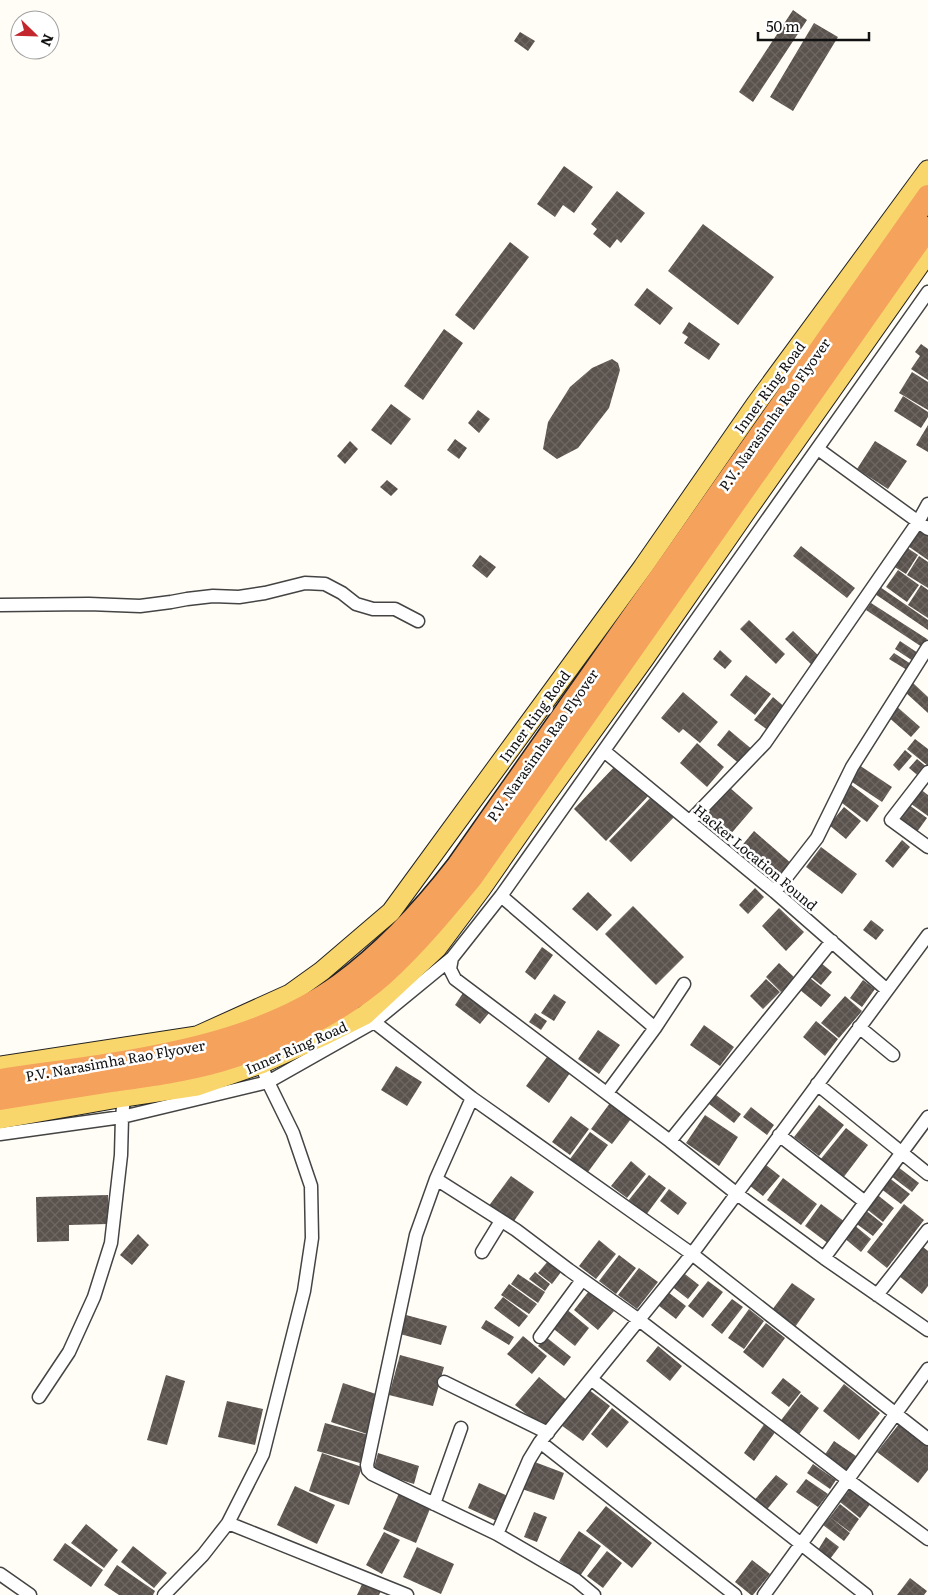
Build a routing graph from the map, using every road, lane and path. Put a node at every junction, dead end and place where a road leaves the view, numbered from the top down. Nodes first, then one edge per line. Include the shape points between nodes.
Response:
1 (928, 170) edge
2 (928, 196) edge
3 (928, 228) edge
4 (928, 253) edge
5 (928, 292) edge
6 (818, 450) junction
7 (928, 504) edge
8 (923, 525) edge
9 (0, 605) edge
10 (418, 621) dead end
11 (928, 647) edge
12 (604, 751) junction
13 (928, 772) edge
14 (690, 821) junction
15 (928, 847) edge
16 (775, 892) junction
17 (501, 896) junction
18 (928, 935) edge
19 (832, 941) junction
20 (452, 958) junction
21 (684, 984) dead end
22 (887, 990) junction
23 (370, 1019) junction
24 (859, 1027) junction
25 (655, 1028) junction
26 (893, 1055) dead end
27 (261, 1064) junction
28 (0, 1066) edge
29 (0, 1080) edge
30 (268, 1082) junction
31 (817, 1084) junction
32 (607, 1093) junction
33 (124, 1097) junction
34 (472, 1098) junction
35 (0, 1099) edge
36 (122, 1117) junction
37 (928, 1117) edge
38 (0, 1119) edge
39 (0, 1134) edge
40 (779, 1135) junction
41 (670, 1141) junction
42 (902, 1154) junction
43 (928, 1174) edge
44 (436, 1179) junction
45 (737, 1194) junction
46 (865, 1202) junction
47 (500, 1221) junction
48 (928, 1230) edge
49 (482, 1252) dead end
50 (692, 1254) junction
51 (824, 1258) junction
52 (582, 1280) junction
53 (877, 1295) junction
54 (639, 1320) junction
55 (928, 1329) edge
56 (540, 1337) dead end
57 (928, 1369) edge
58 (591, 1379) junction
59 (444, 1382) dead end
60 (39, 1397) dead end
61 (895, 1414) junction
62 (461, 1428) dead end
63 (544, 1438) junction
64 (928, 1439) edge
65 (848, 1480) junction
66 (434, 1504) junction
67 (228, 1523) junction
68 (497, 1534) junction
69 (928, 1539) edge
70 (801, 1544) junction
71 (0, 1574) edge
72 (30, 1595) edge
73 (164, 1595) edge
74 (407, 1595) edge
75 (594, 1595) edge
76 (735, 1595) edge
77 (764, 1595) edge
78 (866, 1595) edge

1 - 28 main road, Inner Ring Road via 391,912 290,994 196,1036
2 - 29 highway, P.V. Narasimha Rao Flyover via 457,867 398,935 339,986 278,1020 246,1032 154,1056
3 - 35 highway, P.V. Narasimha Rao Flyover via 472,877 411,949 348,1000 316,1020 254,1049 220,1061 148,1076
4 - 23 main road, Inner Ring Road via 476,896 437,948
5 - 6 street
6 - 8 street
6 - 12 street
7 - 8 street
8 - 14 street via 765,743
9 - 10 street via 140,606 213,596 239,597 305,583 325,584 356,604 395,609
11 - 16 street via 852,767 817,838
12 - 14 street, Hacker Location Found
12 - 17 street
13 - 15 street via 891,820
14 - 16 street, Hacker Location Found
16 - 19 street, Hacker Location Found
17 - 20 street
17 - 25 street
18 - 22 street
19 - 22 street, Hacker Location Found
19 - 41 street
20 - 23 street
20 - 32 street via 450,970 455,978
21 - 25 street
22 - 24 street
23 - 27 main road, Inner Ring Road
23 - 30 street
23 - 34 street
24 - 26 street
24 - 31 street
25 - 32 street
27 - 30 street
27 - 33 main road, Inner Ring Road via 197,1086
30 - 36 street
30 - 67 street via 293,1133 311,1186 312,1238 304,1291 263,1454
31 - 40 street
31 - 42 street
32 - 41 street
33 - 36 street
33 - 38 main road, Inner Ring Road
34 - 44 street
34 - 50 street
36 - 39 street
36 - 60 street via 111,1243 94,1297 68,1352
37 - 42 street
40 - 45 street
40 - 46 street
41 - 45 street
42 - 43 street
42 - 46 street
44 - 47 street
44 - 66 street via 416,1235 367,1465 372,1474
45 - 50 street
45 - 51 street
46 - 51 street
47 - 49 street
47 - 52 street
48 - 53 street
50 - 54 street
50 - 61 street
51 - 53 street
52 - 54 street
52 - 56 street
53 - 55 street
54 - 58 street
54 - 65 street
57 - 61 street
58 - 63 street
58 - 70 street
59 - 63 street
61 - 64 street
61 - 65 street
62 - 66 street
63 - 68 street via 529,1460
63 - 76 street
65 - 69 street
65 - 70 street
66 - 68 street
67 - 73 street via 203,1555
67 - 74 street
68 - 75 street via 576,1580
70 - 77 street
70 - 78 street
71 - 72 street

